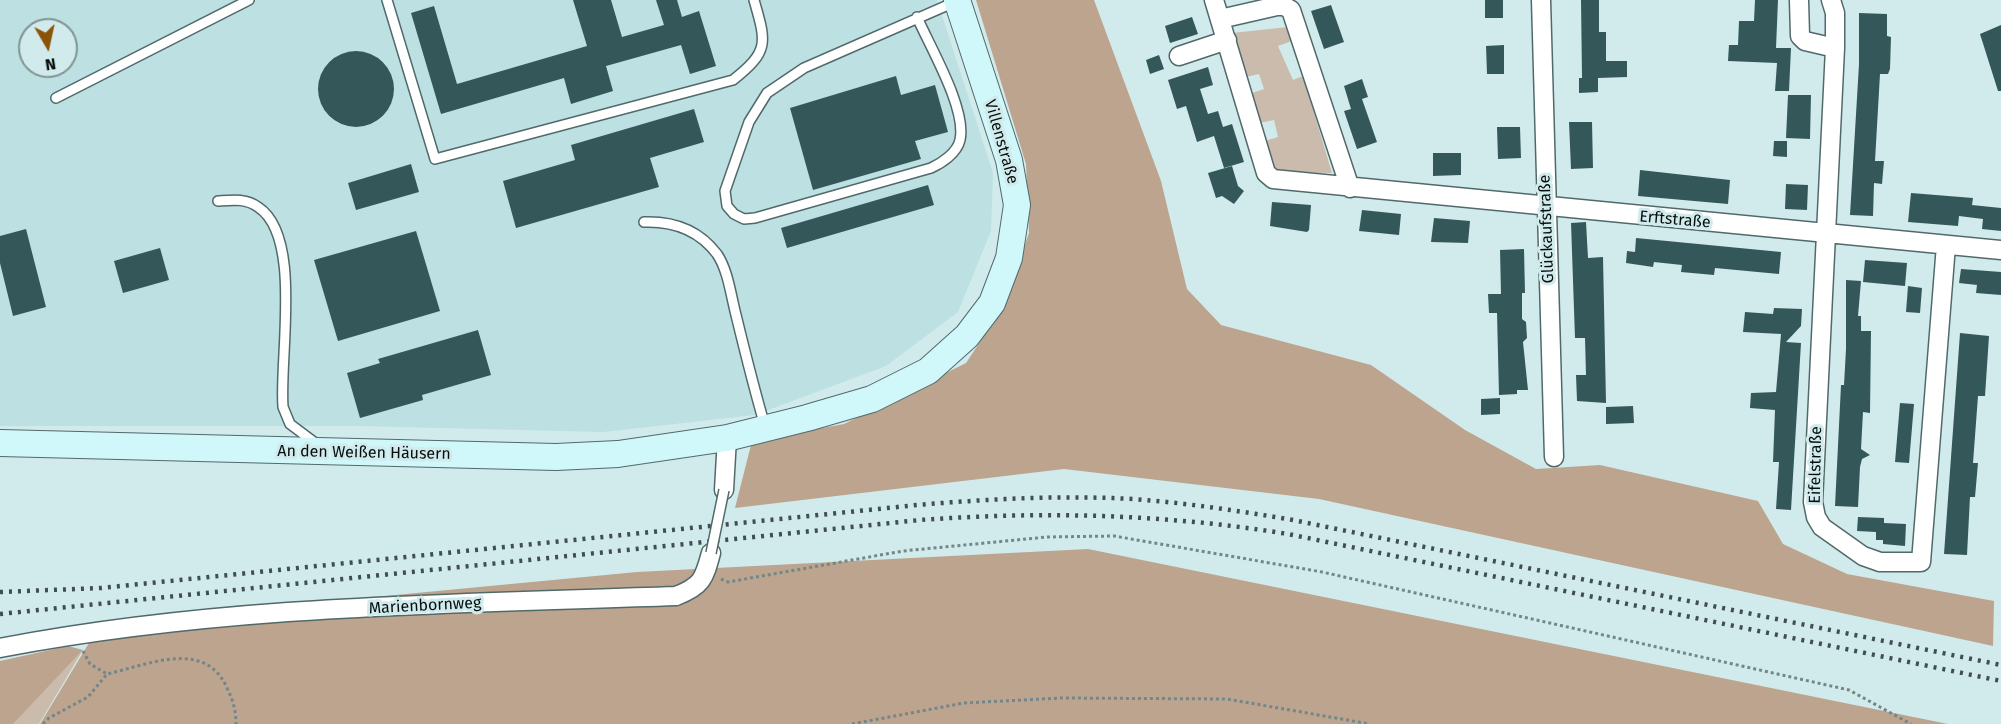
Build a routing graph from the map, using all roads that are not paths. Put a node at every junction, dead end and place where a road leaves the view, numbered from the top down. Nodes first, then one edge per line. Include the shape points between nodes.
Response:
1 (249, 0) edge
2 (387, 0) edge
3 (753, 0) edge
4 (957, 0) edge
5 (1215, 0) edge
6 (1541, 0) edge
7 (1799, 0) edge
8 (1831, 0) edge
9 (917, 17) junction
10 (1220, 19) junction
11 (1227, 40) junction
12 (1835, 48) junction
13 (1179, 56) dead end
14 (56, 98) dead end
15 (1350, 188) junction
16 (218, 201) dead end
17 (1546, 208) junction
18 (645, 222) dead end
19 (1826, 234) junction
20 (1946, 245) junction
21 (2001, 250) edge
22 (766, 429) junction
23 (727, 438) junction
24 (0, 443) edge
25 (324, 452) junction
26 (1554, 457) dead end
27 (724, 490) joint
28 (711, 553) joint
29 (0, 648) edge

1 - 14 lane
2 - 3 lane via 435,159 733,80 756,62 764,37
4 - 9 lane
4 - 22 street, Villenstraße via 1009,160 1017,205 1009,258 992,303 967,336 928,371 872,399
5 - 10 street, Erftstraße
6 - 17 street, Glückaufstraße
7 - 12 street via 1800,36
8 - 12 street, Eifelstraße
9 - 9 lane via 804,68 767,93 748,122 725,191 727,206 734,213 744,219 755,218 931,168 942,163 958,146 961,126 957,109
10 - 11 street, Erftstraße
10 - 15 street via 1277,6 1291,10
11 - 13 street
11 - 15 street, Erftstraße via 1266,173 1273,179
12 - 19 street, Eifelstraße
15 - 17 street, Erftstraße
16 - 25 lane via 242,200 258,206 277,230 286,264 283,407 290,424
17 - 19 street, Erftstraße
17 - 26 street, Glückaufstraße
18 - 22 lane via 665,221 681,226 705,241 718,256
19 - 20 street, Erftstraße
19 - 20 street, Eifelstraße via 1813,502 1822,527 1863,556 1880,562 1921,562
20 - 21 street, Erftstraße
22 - 23 street, Villenstraße
23 - 25 street, An den Weißen Häusern via 618,454 556,457
23 - 27 street
24 - 25 street, An den Weißen Häusern
27 - 28 lane, bridge
28 - 29 street, Marienbornweg via 706,573 696,588 676,596 428,604 210,618 76,633

